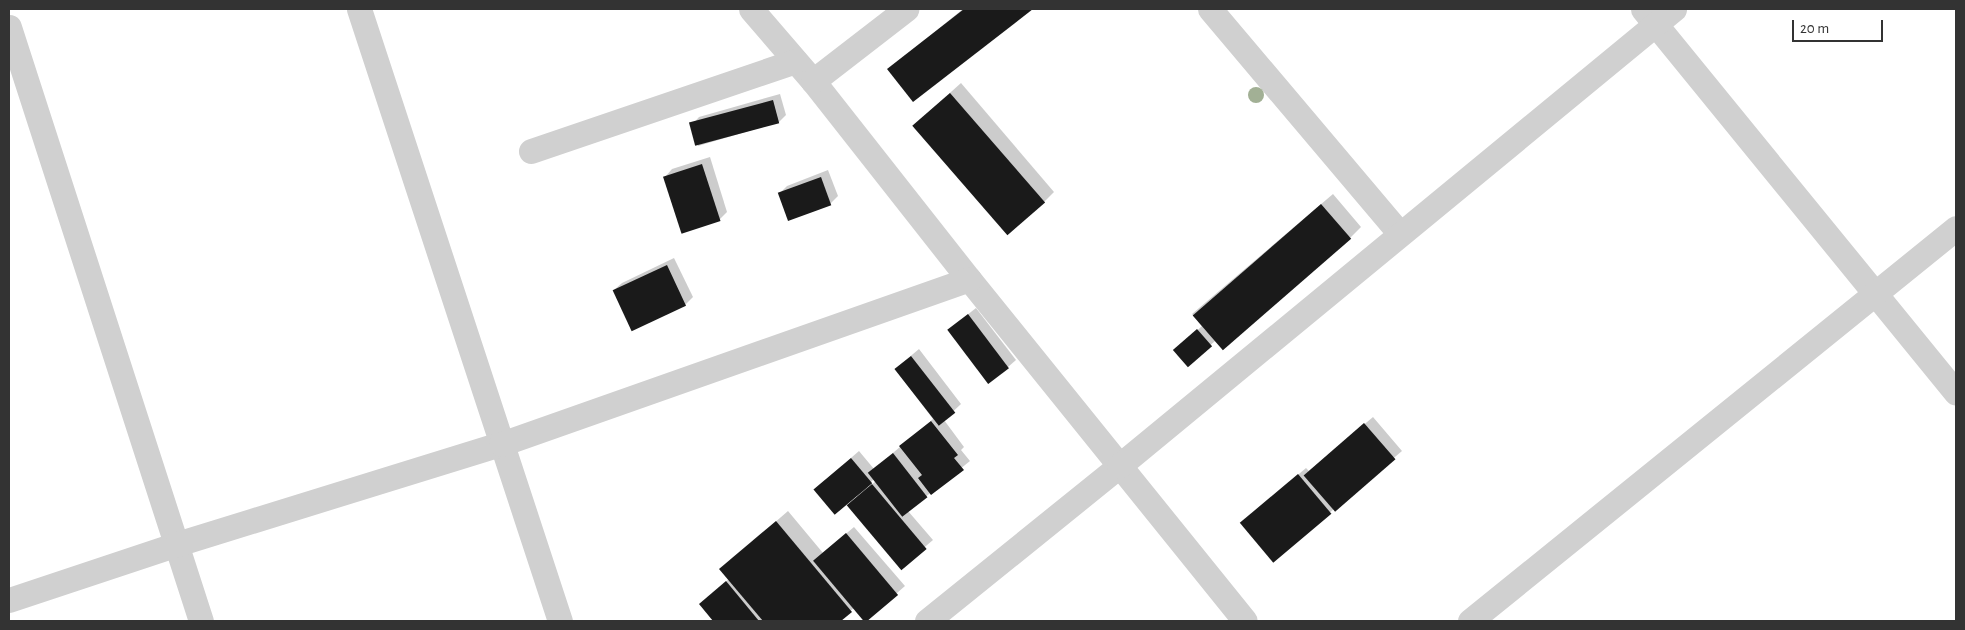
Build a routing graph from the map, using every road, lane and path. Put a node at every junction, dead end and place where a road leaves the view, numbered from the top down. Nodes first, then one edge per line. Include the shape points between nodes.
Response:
1 (360, 9) edge
2 (751, 9) edge
3 (906, 9) edge
4 (1210, 9) edge
5 (1658, 14) edge
6 (9, 27) edge
7 (795, 60) junction
8 (813, 81) junction
9 (531, 151) dead end
10 (1956, 228) edge
11 (1400, 234) junction
12 (968, 279) junction
13 (1875, 293) junction
14 (1956, 393) edge
15 (501, 444) junction
16 (1119, 466) junction
17 (176, 544) junction
18 (9, 600) edge
19 (201, 621) edge
20 (560, 621) edge
21 (927, 621) edge
22 (1245, 621) edge
23 (1470, 621) edge

1 - 15 street
2 - 7 street
3 - 8 street
4 - 11 street
5 - 11 street
5 - 13 street
6 - 17 street
7 - 8 street
7 - 9 street
8 - 12 street
10 - 13 street
11 - 16 street
12 - 15 street
12 - 16 street
13 - 14 street
13 - 23 street
15 - 17 street
15 - 20 street
16 - 21 street
16 - 22 street
17 - 18 street
17 - 19 street

